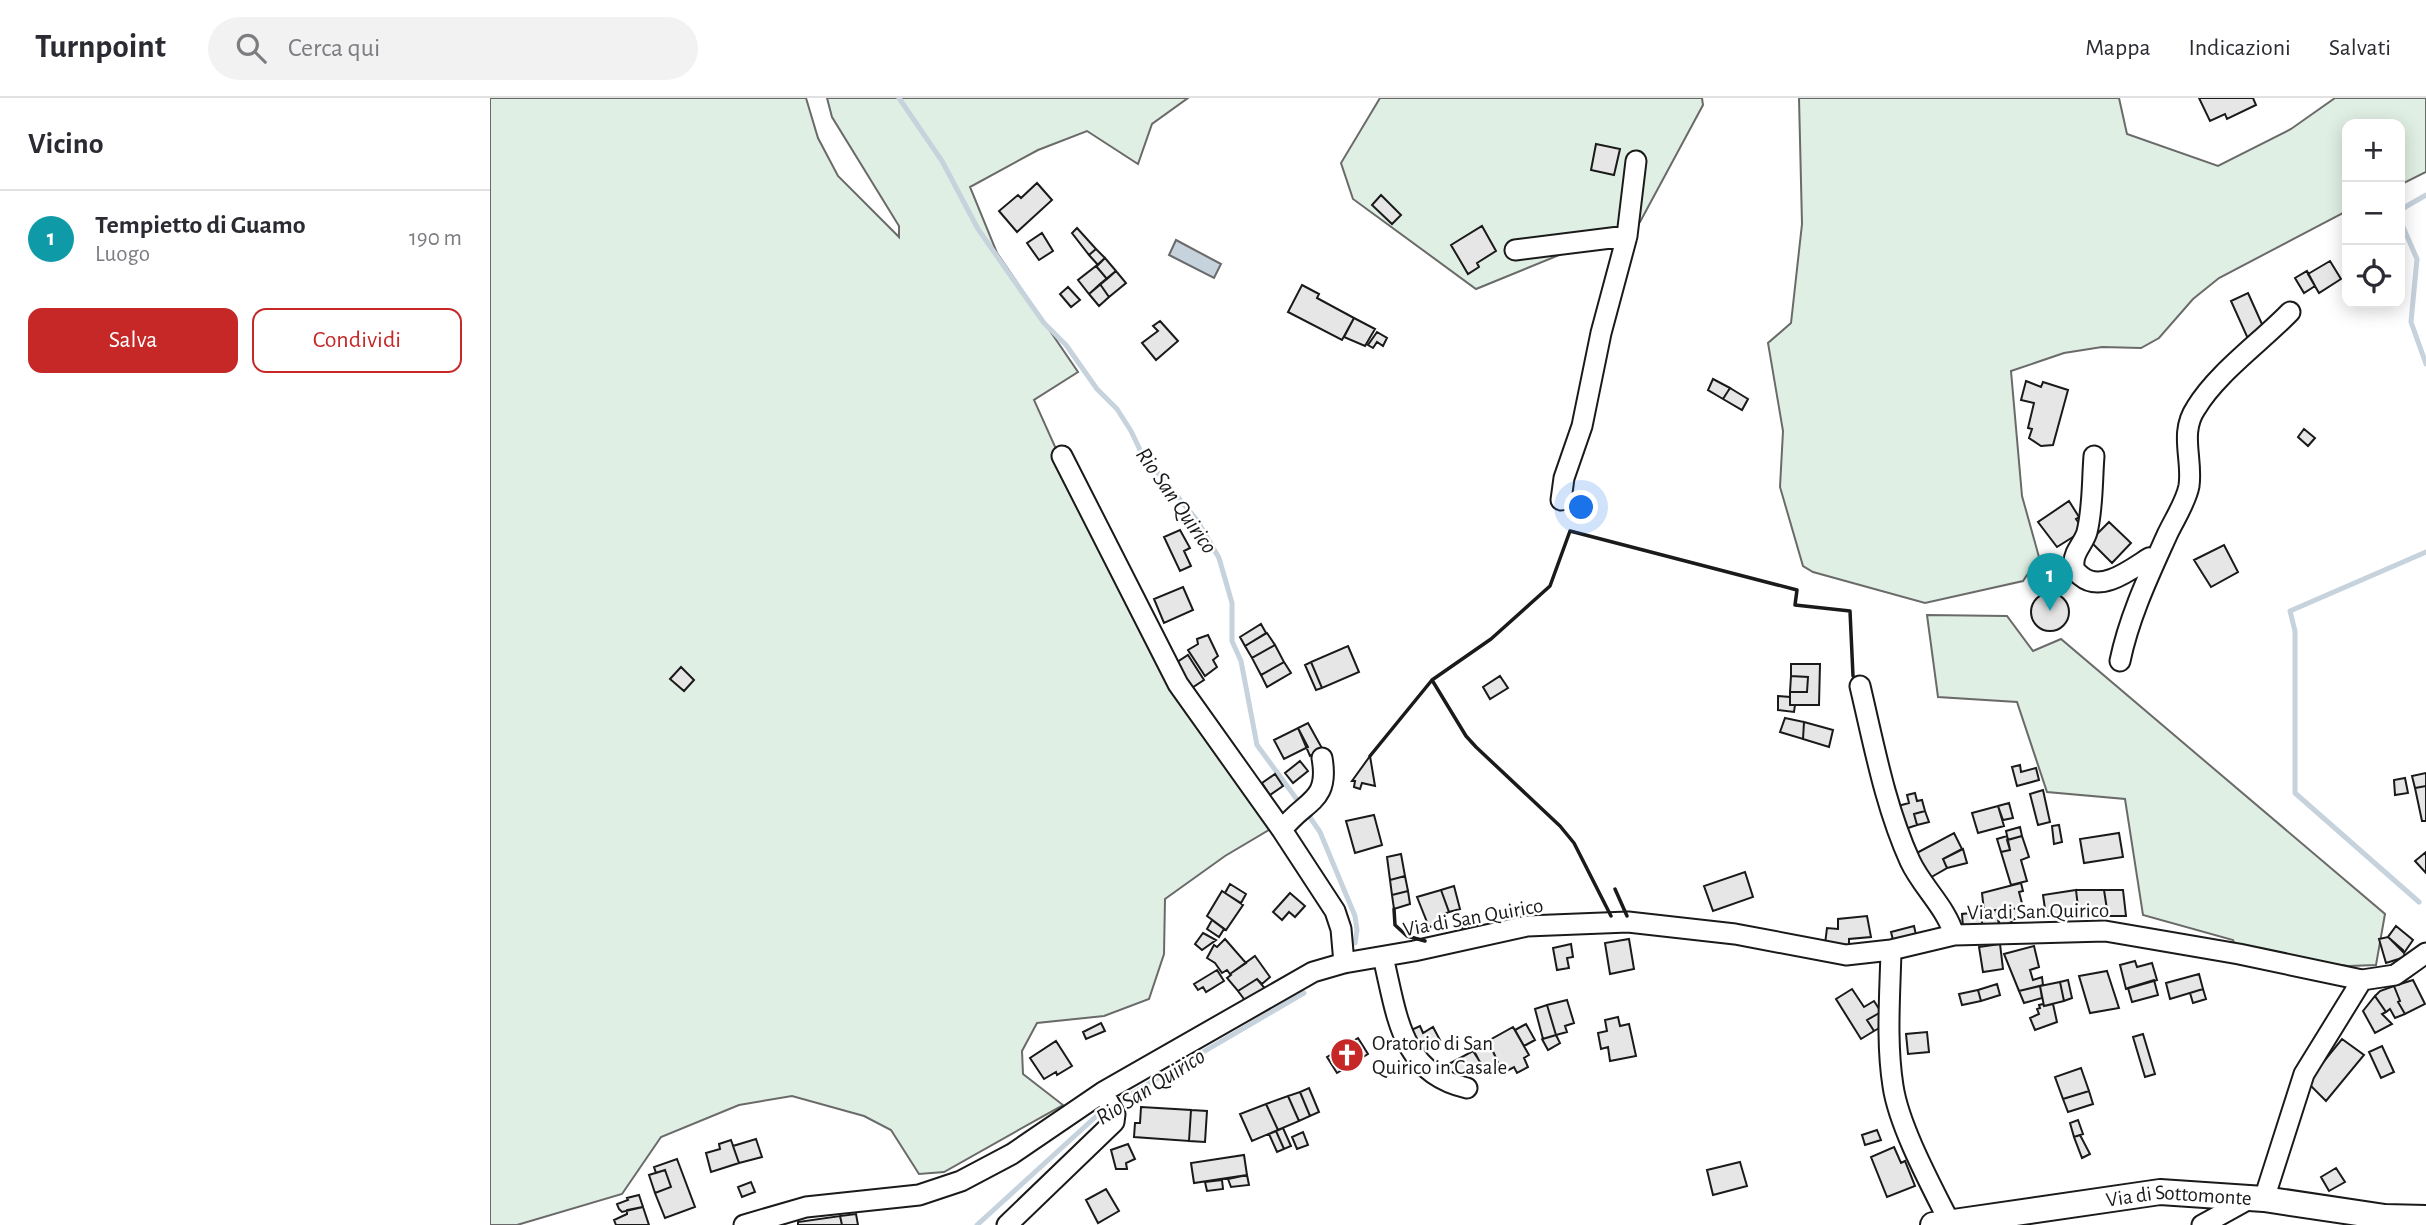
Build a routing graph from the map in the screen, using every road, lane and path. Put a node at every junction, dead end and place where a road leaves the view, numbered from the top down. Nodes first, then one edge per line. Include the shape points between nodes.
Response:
1 (1636, 160) dead end
2 (1627, 236) junction
3 (1515, 250) dead end
4 (2290, 313) dead end
5 (1062, 456) dead end
6 (2094, 456) dead end
7 (1561, 500) dead end
8 (2154, 562) junction
9 (2120, 661) dead end
10 (1860, 686) dead end
11 (1322, 758) dead end
12 (1286, 824) junction
13 (1954, 935) junction
14 (1891, 950) junction
15 (2426, 953) edge
16 (1383, 957) junction
17 (1344, 963) junction
18 (2362, 980) junction
19 (1467, 1088) dead end
20 (1108, 1101) junction
21 (2257, 1199) junction
22 (2415, 1220) edge
23 (1945, 1224) edge
24 (744, 1225) edge
25 (1007, 1225) edge
26 (2202, 1225) edge

1 - 2 street
2 - 3 street
2 - 7 street
4 - 8 street via 2230,368 2195,408 2186,429 2189,487
5 - 12 street via 1178,684
6 - 8 street via 2090,513 2086,535 2075,555 2076,572 2096,584 2149,558
8 - 9 street
10 - 13 street via 1891,815 1912,864
11 - 12 street via 1325,775 1319,796
12 - 17 street via 1335,911
13 - 14 street, Via di San Quirico
13 - 18 street, Via di San Quirico via 2105,931
14 - 16 street, Via di San Quirico via 1846,955 1735,934 1628,922 1527,926
14 - 23 street via 1893,1088
15 - 18 street, Via di San Quirico via 2395,975
16 - 17 street, Via di San Quirico
16 - 19 street via 1402,1034 1418,1059 1434,1076
17 - 20 street, Via di San Quirico via 1313,972
18 - 21 street via 2304,1074
20 - 24 street, Via di San Quirico via 961,1181 919,1195 806,1207
20 - 25 street via 1114,1122
21 - 22 main road, Via di Sottomonte
21 - 23 main road, Via di Sottomonte via 2160,1192
21 - 26 street

